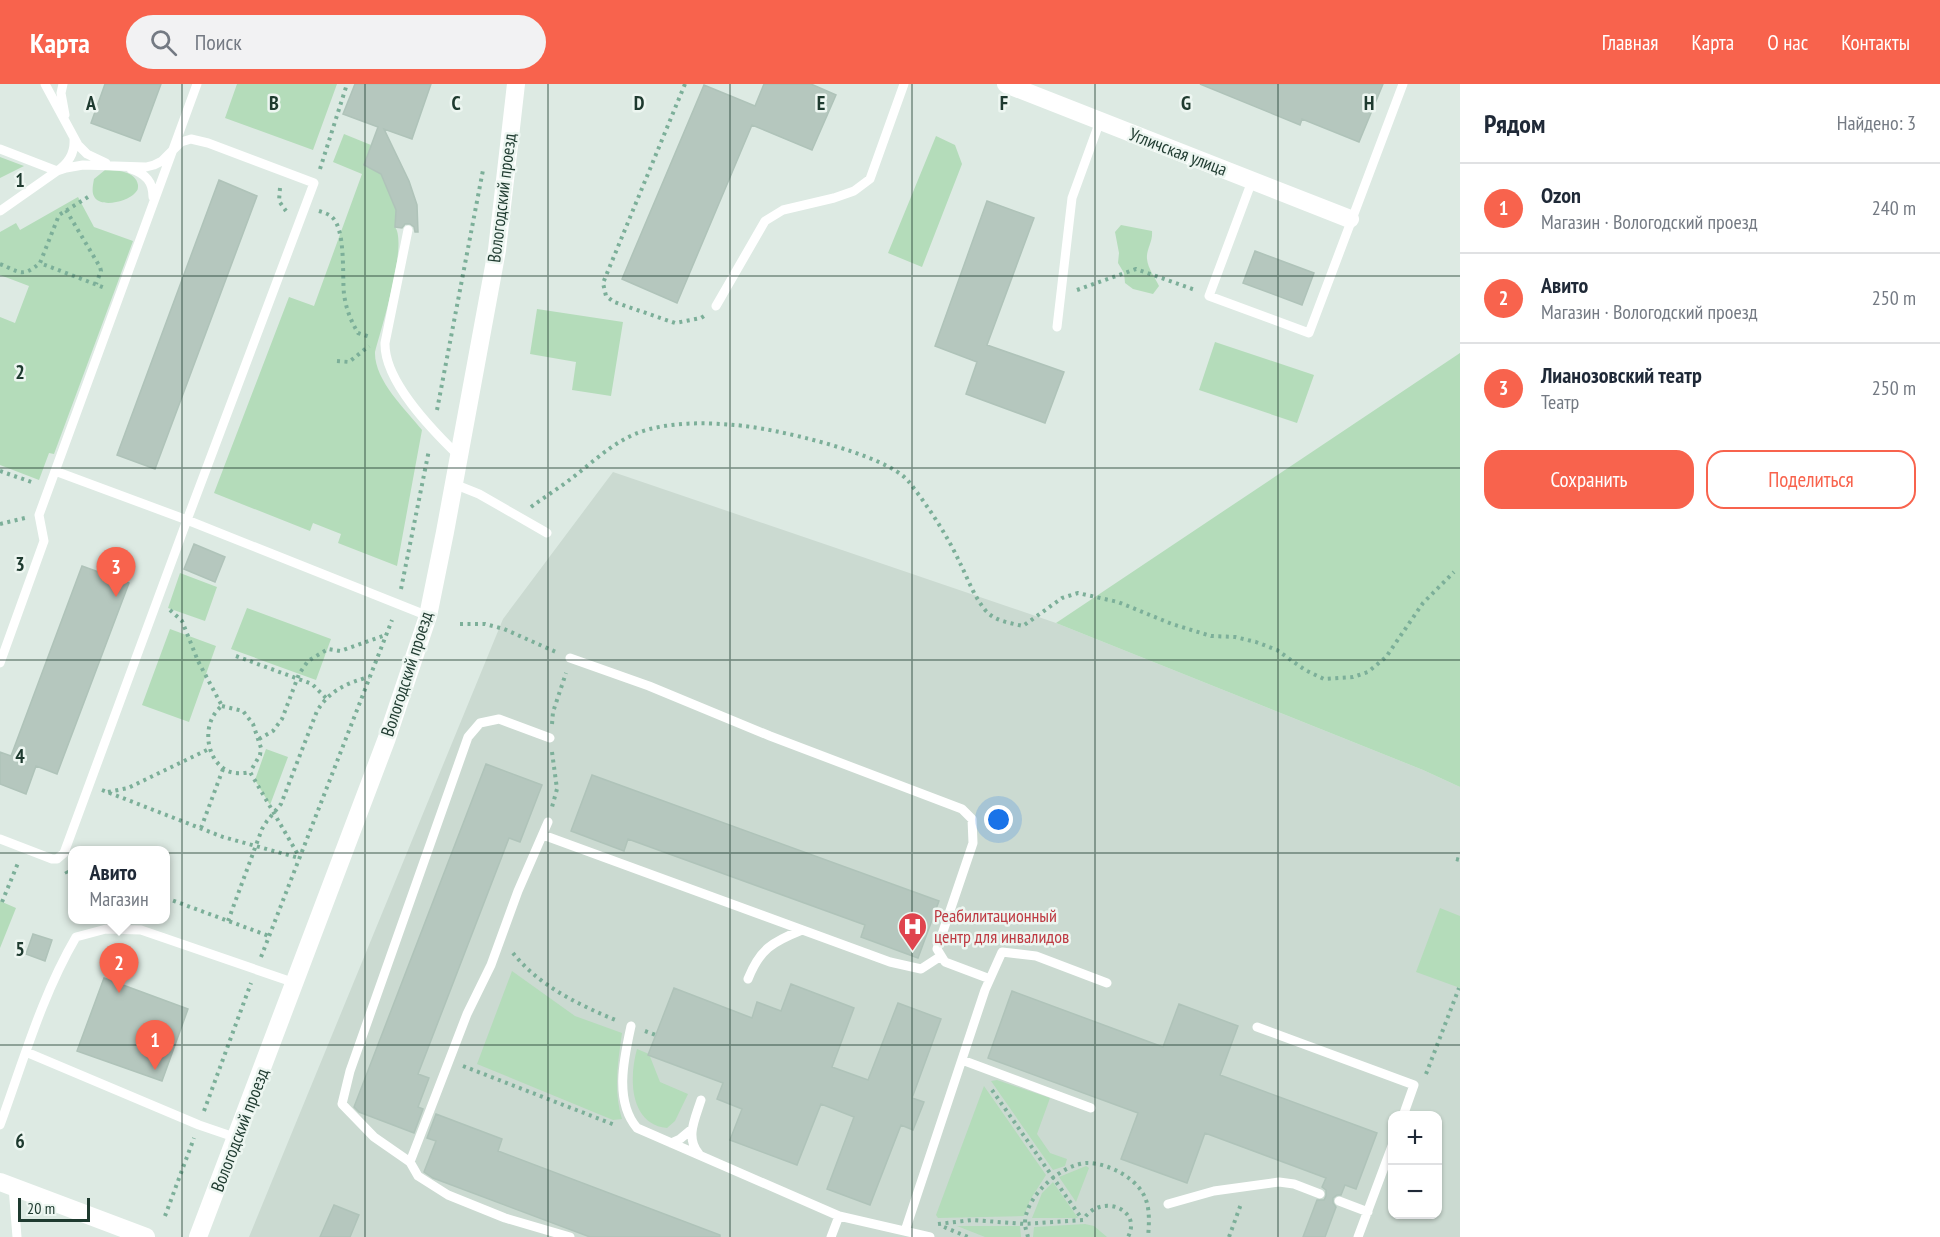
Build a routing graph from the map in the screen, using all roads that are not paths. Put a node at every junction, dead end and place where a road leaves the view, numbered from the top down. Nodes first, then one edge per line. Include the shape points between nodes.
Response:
1 (45, 84) edge
2 (63, 84) edge
3 (197, 84) edge
4 (516, 84) edge
5 (904, 84) edge
6 (1006, 84) edge
7 (1403, 84) edge
8 (1100, 121) junction
9 (71, 132) junction
10 (0, 148) edge
11 (173, 148) junction
12 (120, 167) junction
13 (57, 171) junction
14 (1252, 181) junction
15 (153, 204) junction
16 (0, 211) edge
17 (1350, 219) junction
18 (408, 230) dead end
19 (716, 306) road end
20 (1057, 327) dead end
21 (459, 456) junction
22 (55, 471) junction
23 (454, 483) junction
24 (187, 520) junction
25 (547, 533) dead end
26 (428, 616) junction
27 (570, 658) road end
28 (0, 663) edge
29 (550, 738) dead end
30 (548, 822) dead end
31 (543, 835) junction
32 (0, 839) edge
33 (802, 930) junction
34 (941, 956) junction
35 (748, 979) dead end
36 (990, 979) junction
37 (295, 983) junction
38 (1107, 983) dead end
39 (631, 1026) road end
40 (1257, 1027) dead end
41 (26, 1052) junction
42 (962, 1060) junction
43 (701, 1100) dead end
44 (1091, 1108) dead end
45 (1405, 1111) edge
46 (0, 1125) edge
47 (692, 1129) junction
48 (237, 1138) junction
49 (671, 1143) junction
50 (699, 1155) junction
51 (1388, 1157) edge
52 (410, 1162) junction
53 (6, 1184) edge
54 (1320, 1194) dead end
55 (1339, 1201) dead end
56 (1168, 1204) dead end
57 (1368, 1212) junction
58 (839, 1216) junction
59 (905, 1231) junction
60 (17, 1237) edge
61 (146, 1237) edge
62 (198, 1237) edge
63 (570, 1237) edge
64 (831, 1237) edge
65 (930, 1237) edge
66 (1358, 1237) edge

1 - 9 lane
2 - 9 lane via 61,93
3 - 11 lane
4 - 21 street, Вологодский проезд via 496,250
5 - 19 lane via 870,179 854,191 783,210 765,221
6 - 8 street, Угличская улица
7 - 17 lane
8 - 14 street, Угличская улица
8 - 20 lane via 1072,198
9 - 12 lane via 87,154
9 - 13 lane via 72,155
10 - 13 lane
11 - 12 lane via 154,165
11 - 15 lane
11 - 24 lane via 187,140 203,141 314,183
12 - 13 lane via 83,165
12 - 15 lane via 149,179
13 - 16 lane
14 - 17 street, Угличская улица
14 - 17 lane via 1209,296 1309,333
15 - 22 lane
18 - 21 lane via 384,354 393,377 433,430
21 - 23 street, Вологодский проезд
22 - 24 lane
22 - 28 lane via 38,520 44,541
23 - 25 lane
23 - 26 street, Вологодский проезд
24 - 26 lane
24 - 32 lane via 64,853 52,859
26 - 37 street, Вологодский проезд via 387,738
27 - 34 lane via 962,809 972,819 973,843 937,949
29 - 52 lane via 499,719 480,723 468,737 350,1071 342,1104 374,1137
30 - 31 lane
31 - 33 lane
31 - 52 lane via 448,1060
33 - 34 lane via 890,962 921,969
33 - 35 lane via 779,939 756,958
34 - 36 lane via 945,962
36 - 38 lane via 1002,952 1036,956
36 - 42 lane
37 - 41 lane via 141,930 106,929 76,938 62,961
37 - 48 street, Вологодский проезд
39 - 49 lane via 624,1069 624,1100 630,1120 637,1128
40 - 45 lane via 1414,1085
41 - 46 lane
41 - 48 lane
42 - 44 lane
42 - 59 lane
43 - 47 lane
47 - 49 lane
47 - 50 lane
48 - 62 street, Вологодский проезд
49 - 50 lane
50 - 58 lane
51 - 57 lane
52 - 63 lane via 418,1176 448,1195 505,1218
53 - 60 lane
53 - 61 street
54 - 56 lane via 1279,1182 1214,1191
55 - 57 lane
57 - 66 lane
58 - 59 lane
58 - 64 lane
59 - 65 lane

